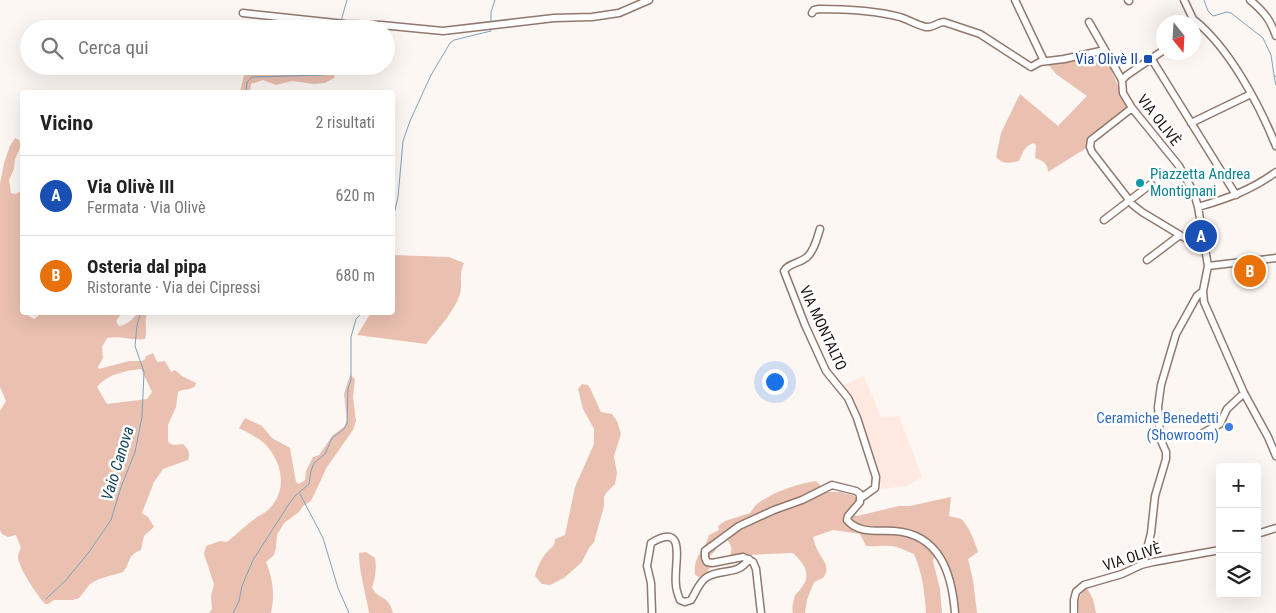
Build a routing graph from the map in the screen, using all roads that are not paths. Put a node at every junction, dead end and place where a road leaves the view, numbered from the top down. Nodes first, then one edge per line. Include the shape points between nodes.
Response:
1 (649, 0) edge
2 (1015, 0) edge
3 (1184, 0) edge
4 (1250, 0) edge
5 (243, 13) dead end
6 (812, 13) dead end
7 (1190, 15) edge
8 (308, 20) edge
9 (1089, 22) dead end
10 (395, 26) edge
11 (1201, 28) edge
12 (1276, 36) edge
13 (1105, 50) junction
14 (1156, 55) edge
15 (1151, 58) junction
16 (1044, 61) junction
17 (1122, 80) junction
18 (1251, 94) junction
19 (1132, 108) junction
20 (1191, 123) junction
21 (1276, 144) edge
22 (1276, 172) edge
23 (1151, 184) dead end
24 (1236, 195) junction
25 (1129, 200) junction
26 (1198, 207) junction
27 (1104, 220) dead end
28 (820, 229) dead end
29 (1180, 236) junction
30 (1204, 244) junction
31 (1276, 258) edge
32 (1148, 260) dead end
33 (1208, 266) junction
34 (1202, 292) junction
35 (1244, 393) junction
36 (1199, 434) dead end
37 (1276, 456) edge
38 (861, 498) junction
39 (1276, 528) edge
40 (1261, 533) edge
41 (1216, 551) edge
42 (749, 559) junction
43 (1141, 565) junction
44 (652, 613) edge
45 (761, 613) edge
46 (955, 613) edge
47 (1074, 613) edge

1 - 10 street via 619,13 592,17 554,18 443,31
2 - 16 street
3 - 7 street
4 - 12 street via 1266,14
5 - 8 street
6 - 16 street via 819,9 864,10 926,27 944,22 980,34 1031,67
9 - 13 street, VIA OLIVÈ
11 - 18 street via 1214,40
13 - 16 street
13 - 17 street, VIA OLIVÈ
14 - 15 street
15 - 17 street
15 - 20 street
17 - 19 street, VIA OLIVÈ via 1122,93
18 - 20 street
18 - 21 street
19 - 25 street via 1091,140 1090,147
19 - 26 street, VIA OLIVÈ via 1179,166
20 - 24 street
22 - 24 street
23 - 25 street
24 - 26 street
25 - 27 street
25 - 29 street
26 - 30 street, VIA OLIVÈ
28 - 38 street, VIA MONTALTO via 808,257 784,271 822,364 848,398 865,438 876,478 875,488
29 - 30 street via 1195,244
29 - 32 street
30 - 33 street, VIA OLIVÈ
31 - 33 street
33 - 34 street, VIA OLIVÈ
34 - 35 street via 1216,333
34 - 43 street via 1176,334 1161,385 1158,407 1160,438 1166,459
35 - 36 street via 1226,409 1220,424
35 - 37 street
38 - 42 street via 856,491 832,485 826,487 739,526 705,551 707,562 712,563 734,558
38 - 46 street, VIA MONTALTO via 847,520 873,532 911,533 930,544 949,578
39 - 40 street
41 - 43 street, VIA OLIVÈ
42 - 44 street via 738,569 706,577 691,600 685,602 680,600 676,584 676,544 664,536 658,539 651,543 647,558
42 - 45 street via 756,569
43 - 47 street, VIA OLIVÈ via 1079,588 1074,600

